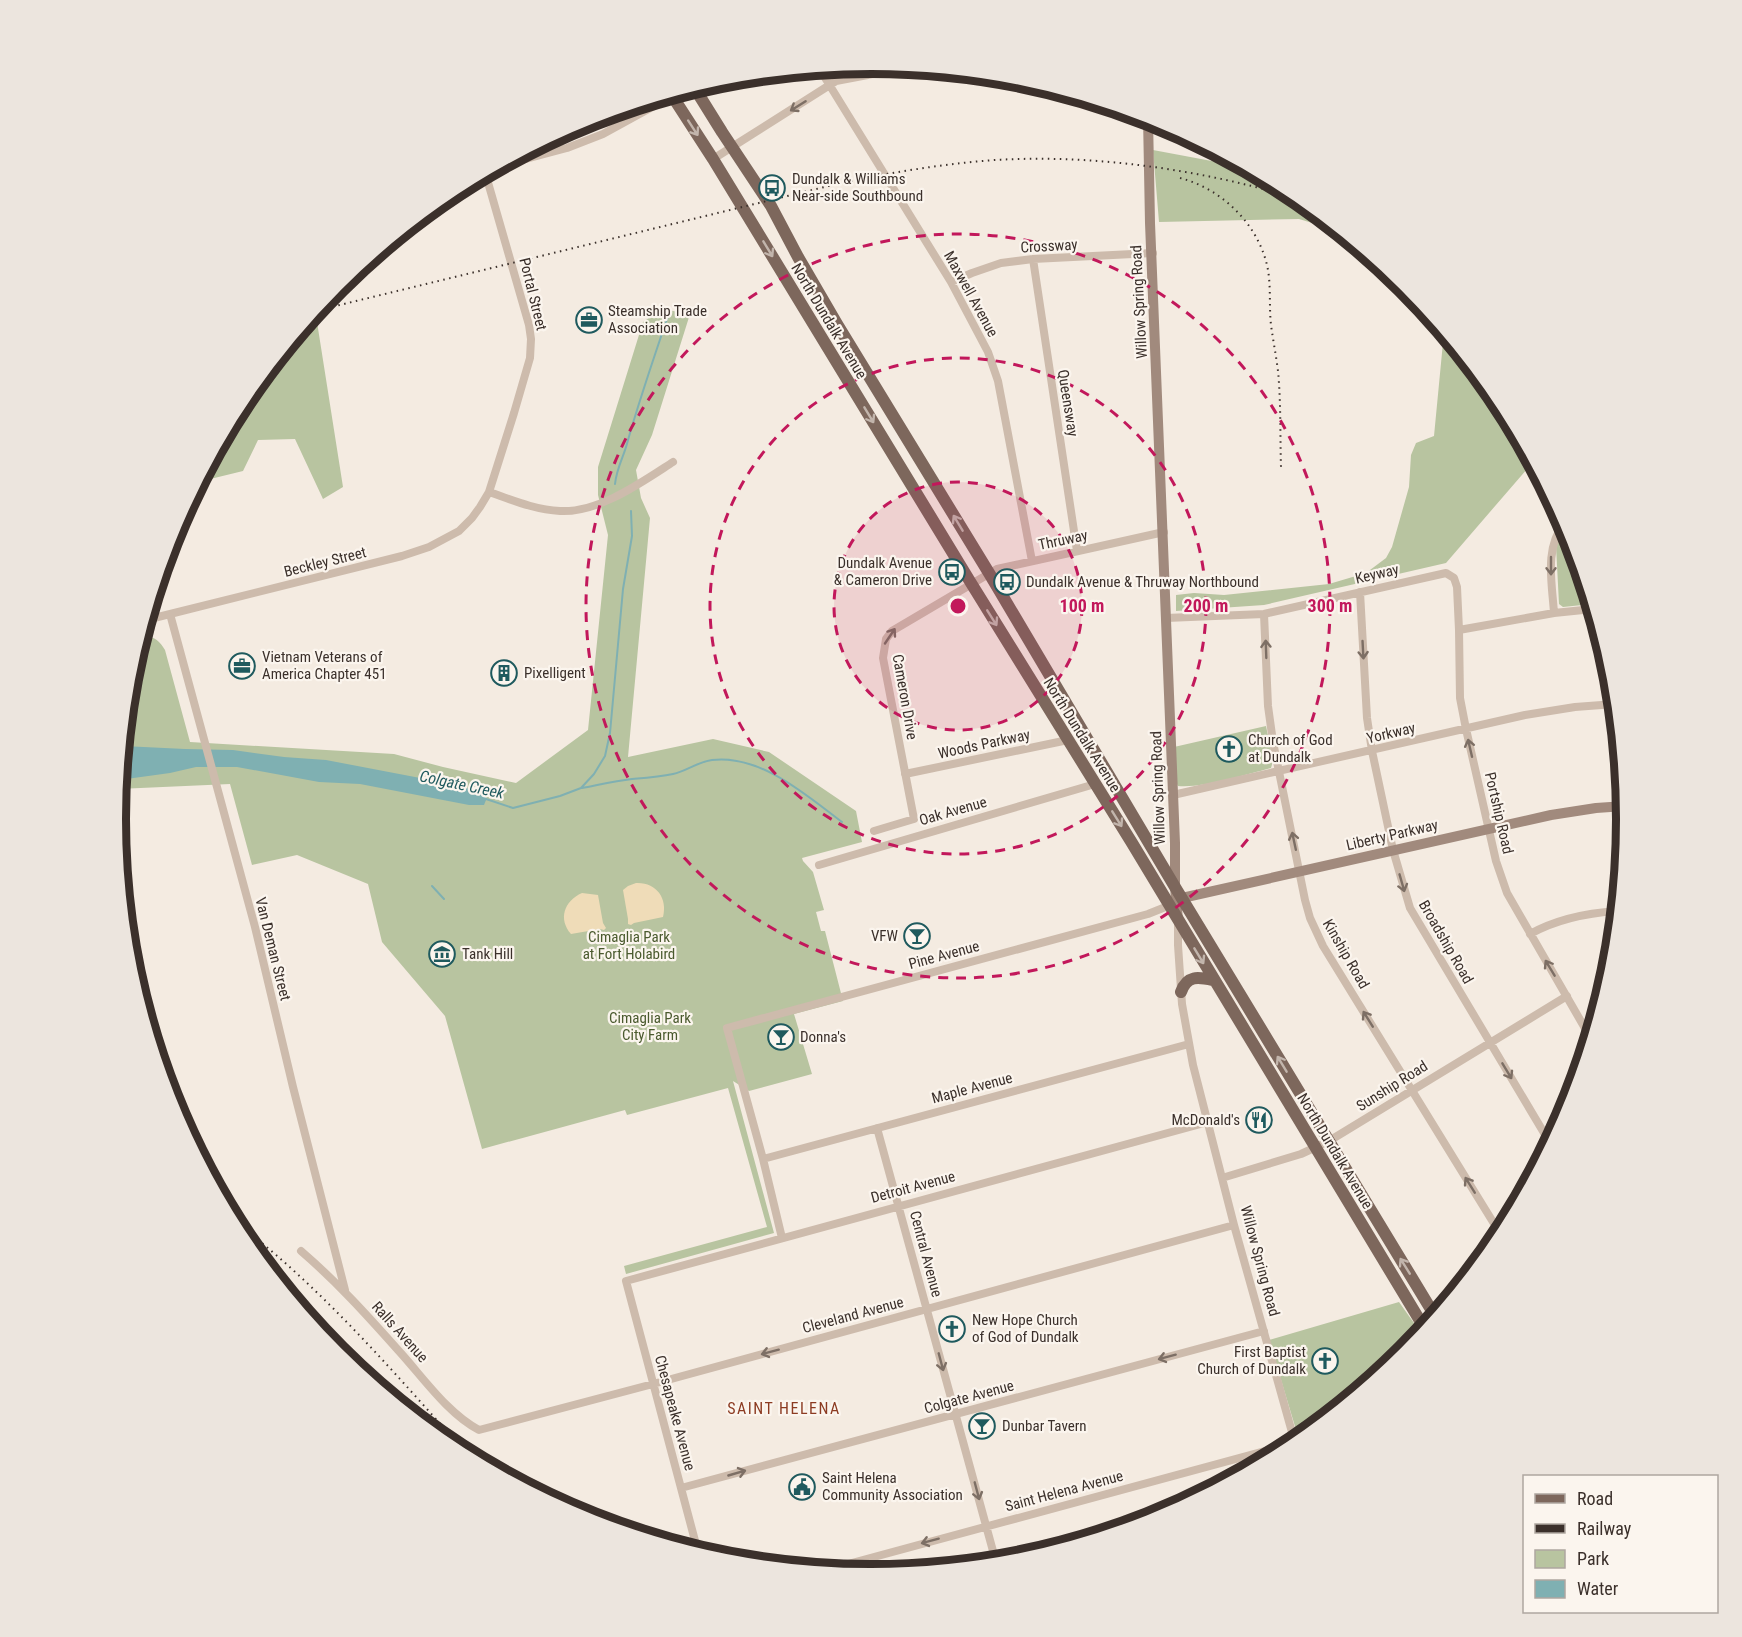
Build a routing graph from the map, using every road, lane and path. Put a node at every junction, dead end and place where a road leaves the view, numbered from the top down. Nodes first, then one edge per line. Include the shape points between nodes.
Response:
1 (873, 74) edge
2 (823, 75) edge
3 (830, 86) junction
4 (699, 94) edge
5 (675, 100) edge
6 (650, 108) edge
7 (1148, 127) edge
8 (732, 148) junction
9 (524, 159) edge
10 (713, 159) junction
11 (487, 180) edge
12 (1153, 253) junction
13 (1033, 259) junction
14 (951, 282) junction
15 (673, 462) dead end
16 (489, 492) junction
17 (1164, 532) junction
18 (1558, 532) edge
19 (1077, 551) junction
20 (1032, 561) junction
21 (989, 573) junction
22 (1451, 574) joint
23 (971, 584) junction
24 (1360, 592) junction
25 (1586, 610) edge
26 (1554, 613) junction
27 (170, 614) junction
28 (1264, 614) junction
29 (154, 618) edge
30 (1166, 618) junction
31 (1459, 630) junction
32 (1607, 705) edge
33 (1466, 729) junction
34 (1068, 740) junction
35 (1372, 751) junction
36 (1279, 771) junction
37 (905, 774) junction
38 (1095, 784) junction
39 (1173, 795) junction
40 (1616, 807) edge
41 (1489, 829) junction
42 (874, 831) dead end
43 (1393, 850) junction
44 (819, 865) dead end
45 (1301, 872) junction
46 (1175, 887) junction
47 (1176, 902) junction
48 (1610, 912) edge
49 (1179, 921) junction
50 (1530, 934) junction
51 (1213, 980) junction
52 (1181, 992) junction
53 (1566, 996) junction
54 (1585, 1029) edge
55 (1490, 1042) junction
56 (1188, 1044) junction
57 (1412, 1090) junction
58 (1208, 1122) junction
59 (877, 1128) junction
60 (1545, 1135) edge
61 (1329, 1141) junction
62 (1316, 1148) junction
63 (763, 1159) junction
64 (1222, 1178) junction
65 (899, 1205) junction
66 (1234, 1225) junction
67 (1495, 1225) edge
68 (782, 1238) junction
69 (301, 1251) dead end
70 (626, 1281) joint
71 (346, 1292) junction
72 (927, 1309) junction
73 (1431, 1310) edge
74 (1420, 1321) edge
75 (1264, 1331) junction
76 (653, 1384) junction
77 (956, 1414) junction
78 (479, 1430) joint
79 (1292, 1433) edge
80 (1263, 1452) edge
81 (681, 1488) junction
82 (986, 1526) junction
83 (695, 1542) edge
84 (993, 1553) edge
85 (851, 1563) edge

1 - 3 street via 836,81
2 - 3 street, Maxwell Avenue
3 -> 8 street
3 - 14 street, Maxwell Avenue
4 - 8 main road, North Dundalk Avenue
5 -> 10 main road, North Dundalk Avenue
6 - 9 street via 603,134
7 - 12 street, Willow Spring Road
8 - 10 street
21 -> 8 main road, North Dundalk Avenue via 837,324 771,206
10 -> 23 main road, North Dundalk Avenue
11 - 16 street, Portal Street via 531,339 530,358
12 - 13 street, Crossway
12 - 17 street, Willow Spring Road
13 - 14 street, Crossway via 1001,263
13 - 19 street, Queensway
14 - 20 street, Maxwell Avenue via 994,369
15 - 16 street via 606,501 576,509 540,508
16 - 27 street, Beckley Street via 459,531 429,548
17 - 19 street, Thruway
17 - 30 street, Willow Spring Road
18 -> 26 street via 1551,558
19 - 20 street, Thruway
20 - 21 street, Thruway
21 - 23 street, Thruway
21 - 46 main road, North Dundalk Avenue
22 - 24 street, Keyway
22 - 31 street, Portship Road via 1456,587
23 -> 34 main road, North Dundalk Avenue
37 -> 23 street, Cameron Drive via 883,658 886,639 897,627
24 - 28 street, Keyway
24 -> 35 street, Broadship Road via 1366,718
25 - 26 street
26 - 31 street
27 - 29 street, Beckley Street
27 - 71 street, Van Deman Street via 255,927
28 - 30 street, Keyway
36 -> 28 street, Kinship Road via 1268,706
30 - 39 street, Willow Spring Road
31 - 33 street, Portship Road via 1460,698
32 - 33 street, Yorkway via 1548,711
33 - 35 street, Yorkway
41 -> 33 street, Portship Road
34 - 37 street, Woods Parkway
34 - 38 main road, North Dundalk Avenue
35 - 36 street, Yorkway
35 - 43 street, Broadship Road
36 - 39 street, Yorkway
45 -> 36 street, Kinship Road
37 - 42 street, Cameron Drive via 914,819
38 - 44 street, Oak Avenue
38 -> 47 main road, North Dundalk Avenue
39 - 46 street, Willow Spring Road
40 - 41 street, Liberty Parkway
41 - 43 street, Liberty Parkway
41 - 50 street, Portship Road via 1504,886
43 - 45 street, Liberty Parkway
43 -> 55 street, Broadship Road via 1410,908
45 - 47 street, Liberty Parkway
57 -> 45 street, Kinship Road via 1319,938 1310,918
46 - 47 main road, North Dundalk Avenue
47 - 49 main road, North Dundalk Avenue
61 -> 47 main road, North Dundalk Avenue
47 - 63 street, Pine Avenue via 1148,914 727,1028
48 - 50 street via 1566,919
49 -> 51 main road, North Dundalk Avenue
49 - 52 street, Willow Spring Road
53 -> 50 street, Portship Road
51 - 52 main road via 1191,978
51 - 62 main road, North Dundalk Avenue
52 - 56 street, Willow Spring Road
53 - 54 street, Portship Road
53 - 55 street, Sunship Road
55 - 57 street, Sunship Road
55 -> 60 street, Broadship Road
56 - 58 street, Willow Spring Road
56 - 59 street, Maple Avenue
57 - 61 street, Sunship Road
67 -> 57 street, Kinship Road
58 - 64 street, Willow Spring Road
58 - 65 street, Detroit Avenue
59 - 63 street, Maple Avenue
59 - 65 street, Central Avenue
61 - 62 street, Sunship Road
73 -> 61 main road, North Dundalk Avenue
62 - 64 street, Sunship Road
62 - 74 main road, North Dundalk Avenue
63 - 68 street
64 - 66 street, Willow Spring Road
65 - 68 street, Detroit Avenue
65 - 72 street, Central Avenue
66 - 72 street, Cleveland Avenue
66 - 75 street, Willow Spring Road
68 - 70 street, Detroit Avenue
69 - 71 street, Ralls Avenue
70 - 76 street, Chesapeake Avenue
71 - 78 street, Ralls Avenue via 443,1400
72 -> 76 street, Cleveland Avenue
72 -> 77 street, Central Avenue
75 -> 77 street, Colgate Avenue
75 - 79 street, Willow Spring Road
76 - 78 street, Cleveland Avenue
76 - 81 street, Chesapeake Avenue
81 -> 77 street, Colgate Avenue
77 -> 82 street, Central Avenue
80 - 82 street, Saint Helena Avenue
81 - 83 street, Chesapeake Avenue
82 - 84 street, Central Avenue
82 -> 85 street, Saint Helena Avenue

